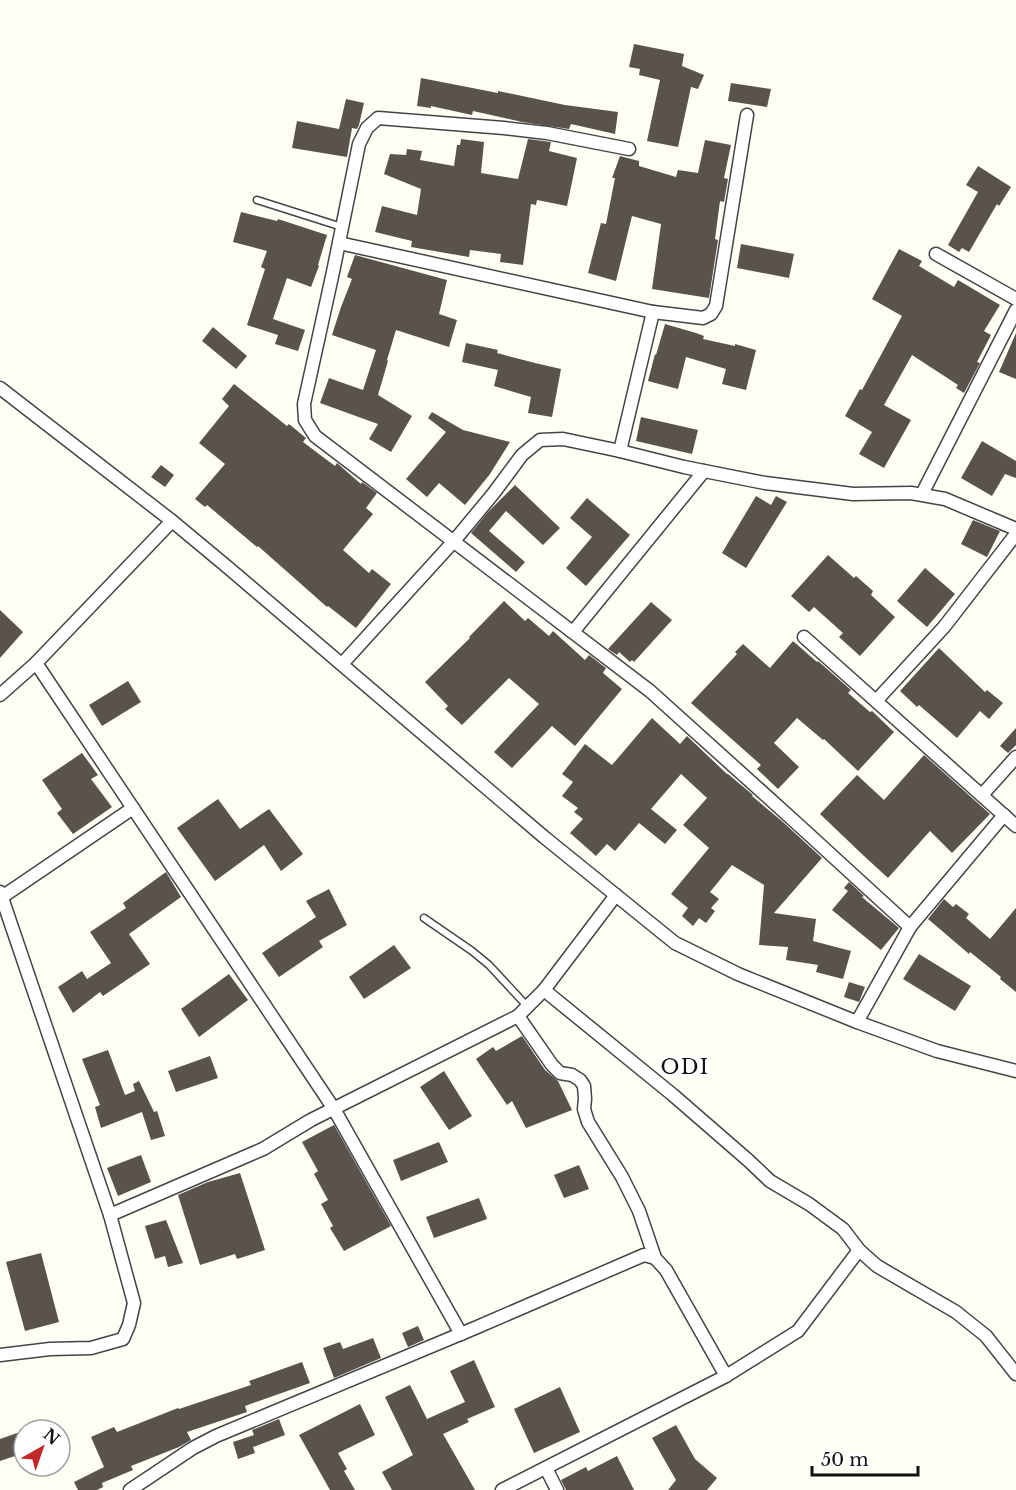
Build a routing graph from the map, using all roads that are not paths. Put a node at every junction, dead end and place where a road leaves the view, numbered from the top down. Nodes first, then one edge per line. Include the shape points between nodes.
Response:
1 (747, 115) dead end
2 (629, 149) dead end
3 (257, 200) dead end
4 (342, 227) junction
5 (339, 243) junction
6 (936, 254) dead end
7 (1016, 299) edge
8 (1016, 310) edge
9 (653, 312) junction
10 (0, 388) edge
11 (620, 451) junction
12 (704, 471) junction
13 (922, 494) junction
14 (172, 521) junction
15 (1016, 529) edge
16 (1016, 534) edge
17 (454, 541) junction
18 (573, 632) junction
19 (804, 636) dead end
20 (36, 663) junction
21 (342, 664) junction
22 (0, 695) edge
23 (876, 701) junction
24 (1016, 757) edge
25 (982, 795) junction
26 (133, 808) junction
27 (1004, 815) junction
28 (1016, 825) edge
29 (1, 895) edge
30 (616, 895) junction
31 (424, 918) dead end
32 (910, 927) junction
33 (544, 990) junction
34 (527, 1006) junction
35 (518, 1016) junction
36 (857, 1022) junction
37 (1016, 1071) edge
38 (334, 1109) junction
39 (110, 1215) junction
40 (859, 1250) junction
41 (655, 1258) junction
42 (461, 1334) junction
43 (0, 1355) edge
44 (1016, 1374) edge
45 (726, 1376) junction
46 (546, 1468) junction
47 (130, 1490) edge
48 (502, 1490) edge
49 (557, 1490) edge

1 - 9 street via 716,306 703,318
2 - 4 street via 537,132 378,118 358,144
3 - 4 lane
4 - 5 street
5 - 9 street
5 - 17 street via 304,404 305,420 315,436
6 - 7 street
8 - 13 street
9 - 11 street
10 - 14 street
11 - 12 street
11 - 17 street via 563,439 540,440 522,455
12 - 13 street via 854,494
12 - 18 street
13 - 15 street via 945,499
14 - 20 street
14 - 21 street
16 - 23 street via 944,627
17 - 18 street
17 - 21 street
18 - 32 street via 650,691
19 - 23 street
20 - 22 street
20 - 26 street
21 - 30 street
23 - 25 street
24 - 25 street
25 - 27 street
26 - 29 street
26 - 38 street
27 - 28 street
27 - 32 street
29 - 39 street
30 - 33 street
30 - 36 street via 675,943 738,974
31 - 34 lane via 489,965
32 - 36 street
33 - 34 street
33 - 40 street via 673,1095 770,1181 843,1229
34 - 35 street
35 - 38 street
35 - 41 street via 552,1065 584,1086 588,1122 635,1202
36 - 37 street via 938,1051
38 - 39 street via 263,1149
38 - 42 street
39 - 43 street via 134,1303 123,1338 91,1348
40 - 44 street via 877,1266 956,1312 986,1336
40 - 45 street via 798,1331
41 - 42 street via 645,1255
41 - 45 street via 666,1270
42 - 47 street via 216,1436
45 - 46 street
46 - 48 street
46 - 49 street

